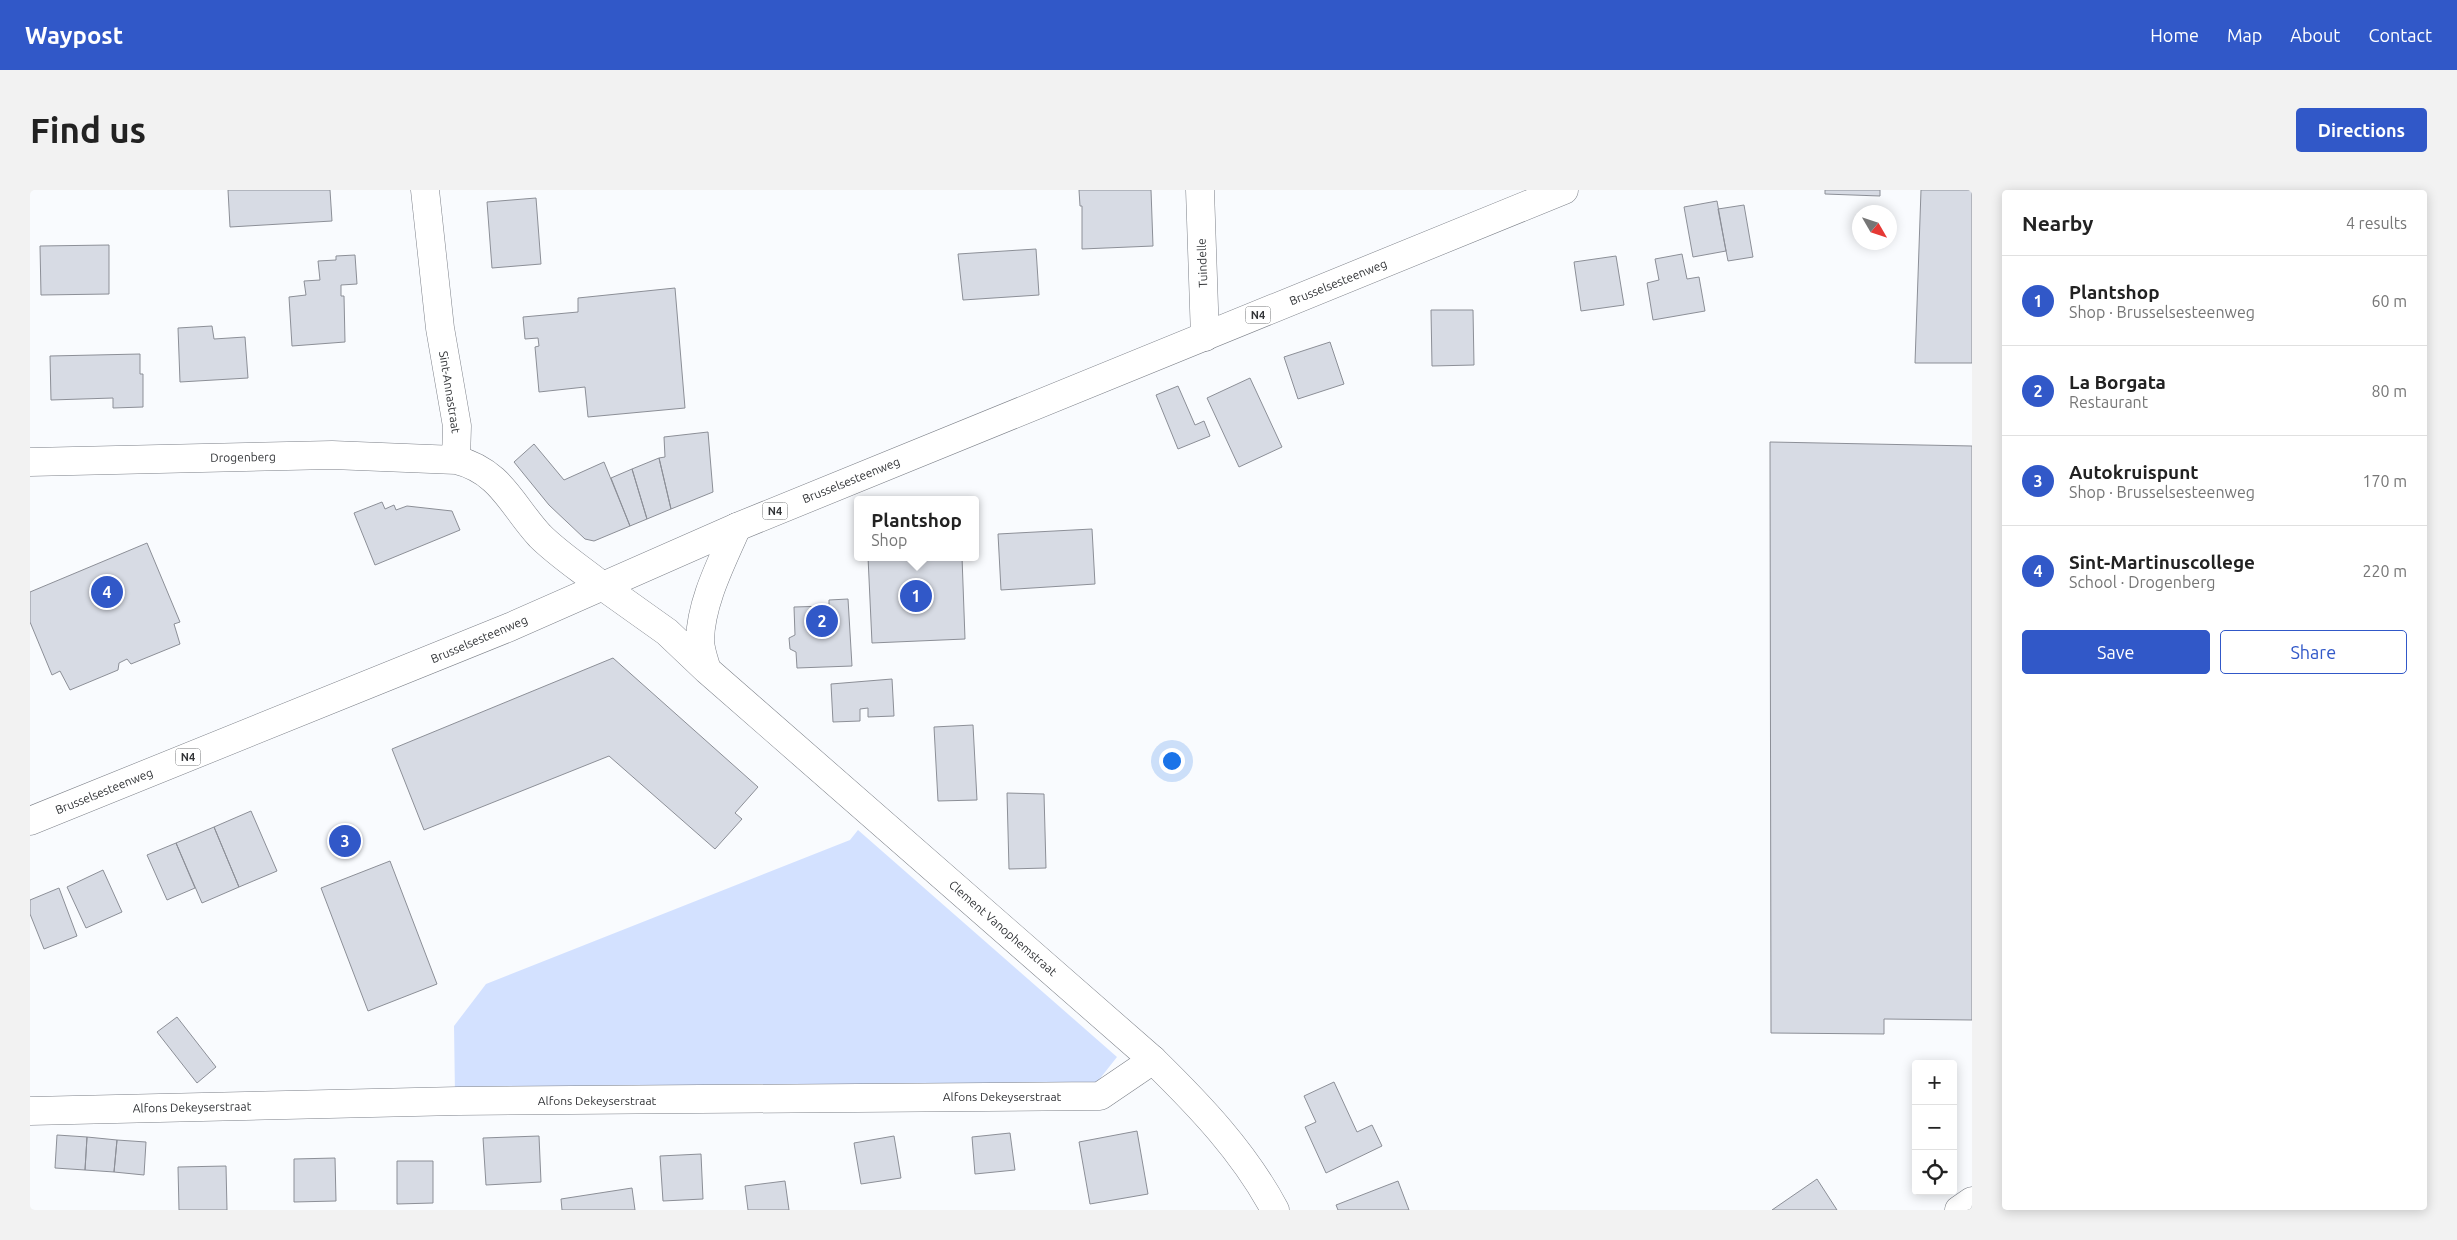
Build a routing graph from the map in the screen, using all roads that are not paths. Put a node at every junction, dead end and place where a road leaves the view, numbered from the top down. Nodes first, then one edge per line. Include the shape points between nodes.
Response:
1 (425, 190) edge
2 (1200, 190) edge
3 (1564, 190) edge
4 (1205, 337) junction
5 (456, 460) junction
6 (30, 462) edge
7 (737, 526) junction
8 (601, 585) junction
9 (707, 670) junction
10 (30, 821) edge
11 (1153, 1060) junction
12 (30, 1110) edge
13 (1972, 1201) edge
14 (1275, 1210) edge
15 (1959, 1210) edge

1 - 5 street, Sint-Annastraat via 440,328 457,426
2 - 4 street, Tuindelle
3 - 4 street, Brusselsesteenweg / N4
4 - 7 street, Brusselsesteenweg / N4
5 - 6 street, Drogenberg via 332,455
5 - 8 street via 492,477 540,536
7 - 8 street, Brusselsesteenweg / N4
7 - 9 street via 708,598 703,619 700,641
8 - 9 street, Clement Vanophemstraat via 666,632
8 - 10 street, Brusselsesteenweg / N4 via 501,631
9 - 11 street, Clement Vanophemstraat
11 - 12 street, Alfons Dekeyserstraat via 1100,1096 448,1101
11 - 14 street, Clement Vanophemstraat via 1200,1105 1237,1150
13 - 15 street

